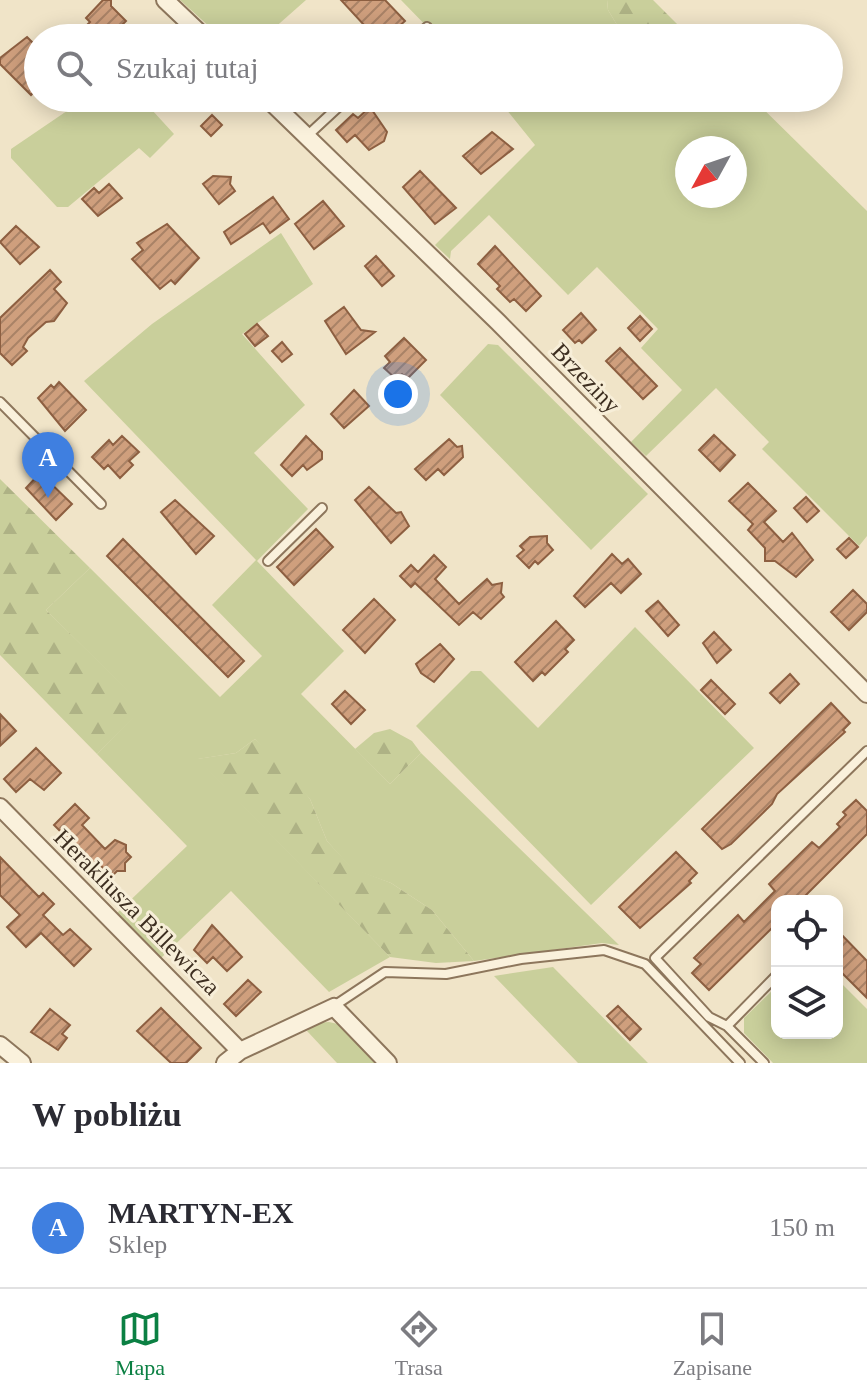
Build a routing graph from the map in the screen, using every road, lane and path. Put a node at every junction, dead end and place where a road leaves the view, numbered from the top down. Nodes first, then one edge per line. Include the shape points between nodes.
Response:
1 (165, 0) edge
2 (190, 24) edge
3 (282, 112) edge
4 (333, 112) edge
5 (307, 136) junction
6 (0, 402) edge
7 (101, 504) dead end
8 (322, 508) dead end
9 (268, 561) dead end
10 (867, 694) edge
11 (867, 751) edge
12 (0, 807) edge
13 (771, 981) edge
14 (334, 1007) junction
15 (727, 1026) junction
16 (0, 1045) edge
17 (240, 1051) junction
18 (22, 1063) edge
19 (225, 1063) edge
20 (388, 1063) edge
21 (740, 1063) edge
22 (764, 1063) edge

1 - 2 street
3 - 5 street, Brzeziny
4 - 5 lane
5 - 10 street, Brzeziny
6 - 7 lane
8 - 9 lane
11 - 15 lane via 655,958 709,1017
12 - 17 street, Herakliusza Billewicza
13 - 15 lane
14 - 17 street
14 - 20 street
14 - 21 lane via 385,972 446,974 604,950 645,964
15 - 22 lane
16 - 18 street
17 - 19 street

